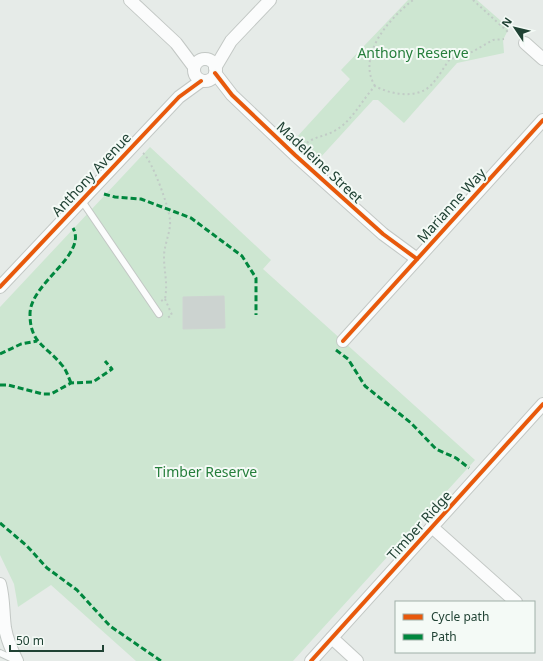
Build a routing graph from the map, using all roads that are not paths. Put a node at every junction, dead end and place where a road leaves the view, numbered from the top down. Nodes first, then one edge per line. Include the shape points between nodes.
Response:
1 (130, 0) edge
2 (270, 0) edge
3 (525, 43) dead end
4 (543, 59) edge
5 (204, 70) junction
6 (543, 120) edge
7 (82, 201) junction
8 (414, 263) junction
9 (0, 287) edge
10 (159, 314) dead end
11 (343, 341) dead end
12 (543, 404) edge
13 (432, 527) junction
14 (0, 584) edge
15 (515, 601) edge
16 (2, 616) edge
17 (332, 638) junction
18 (0, 653) edge
19 (17, 661) edge
20 (311, 661) edge
21 (357, 661) edge

1 - 5 street, Madeleine Street
2 - 5 street, Anthony Avenue
3 - 4 street
5 - 7 street, Anthony Avenue
5 - 8 street, Madeleine Street
6 - 8 street, Marianne Way
7 - 9 street, Anthony Avenue
7 - 10 lane
8 - 11 street, Marianne Way
12 - 13 street, Timber Ridge
13 - 15 street
13 - 17 street, Timber Ridge
14 - 16 street via 4,599
16 - 19 street
17 - 20 street, Timber Ridge
17 - 21 street
18 - 19 lane

